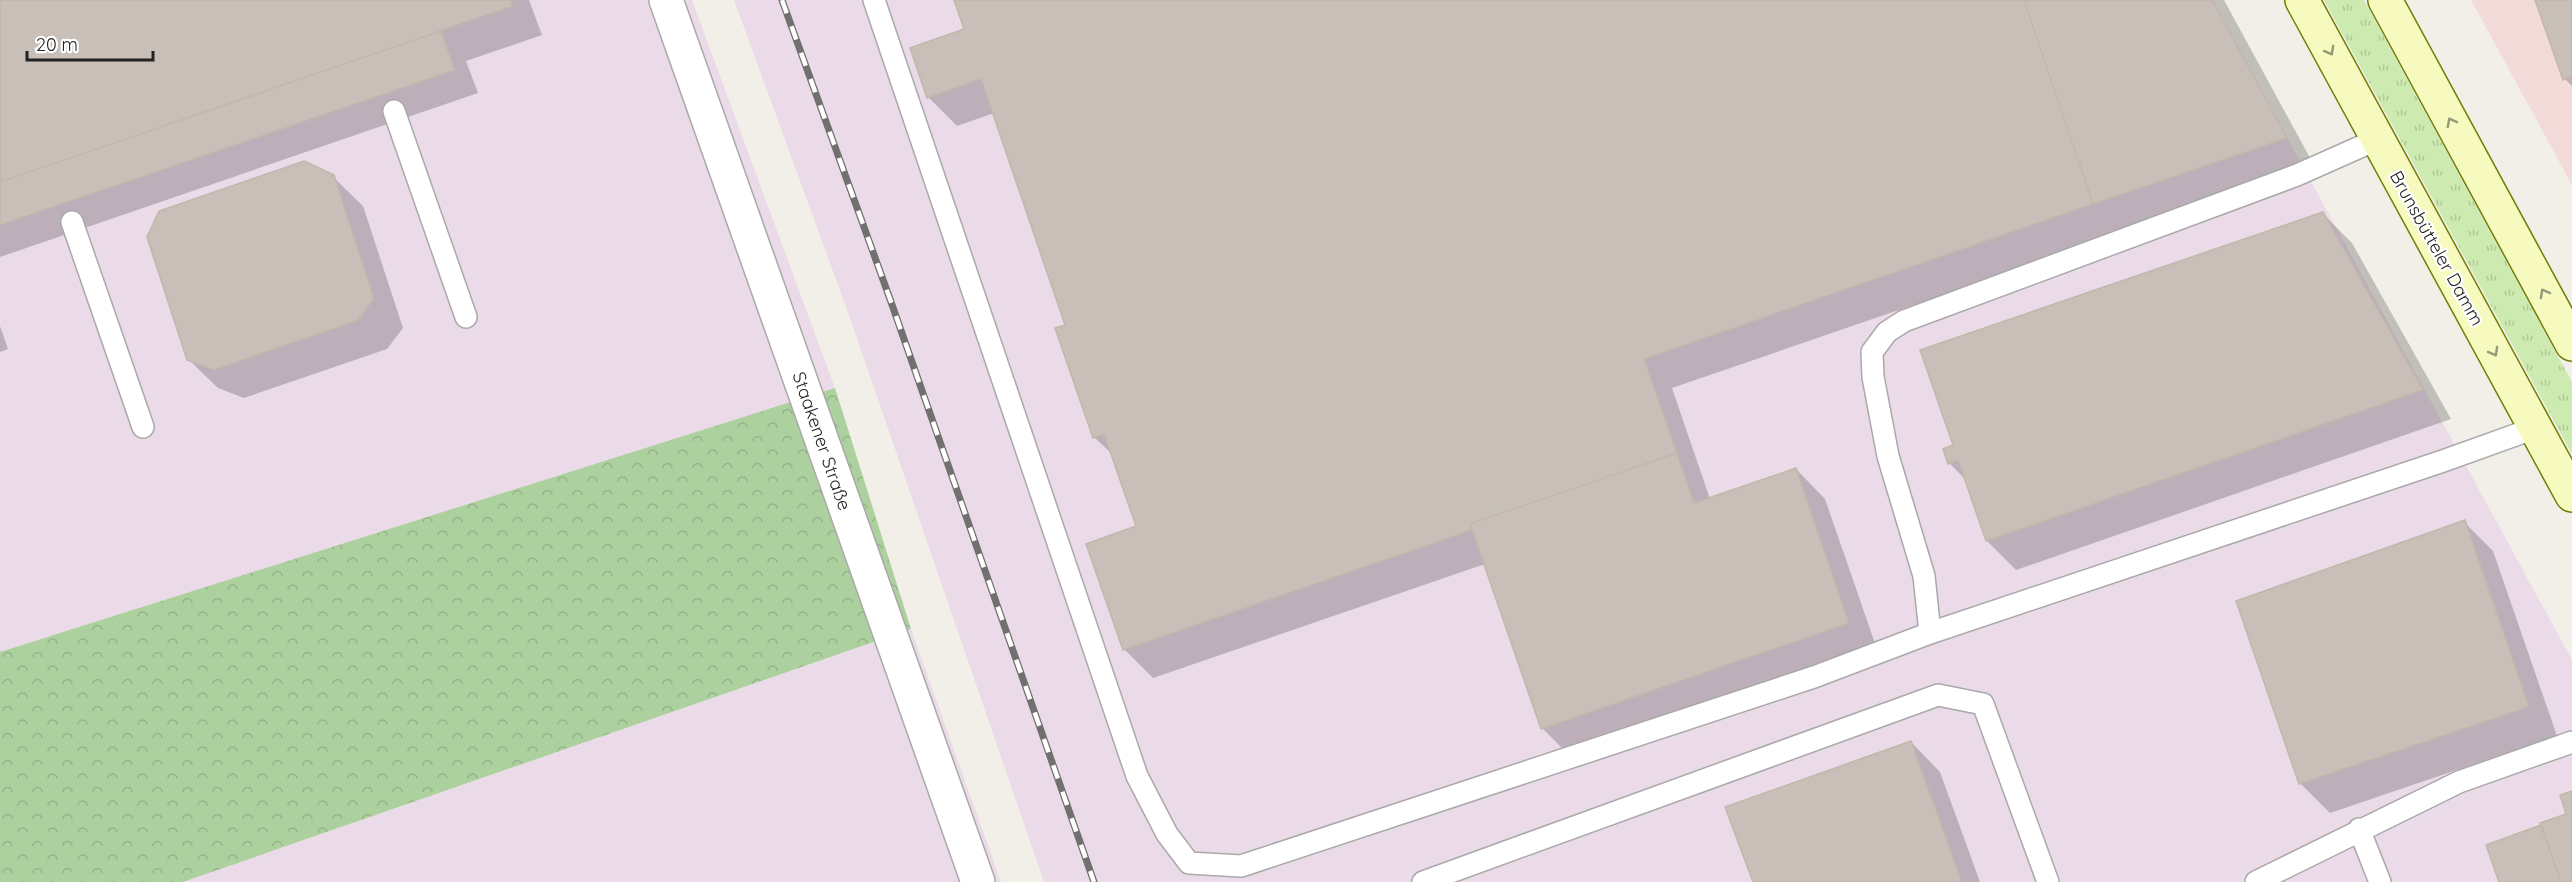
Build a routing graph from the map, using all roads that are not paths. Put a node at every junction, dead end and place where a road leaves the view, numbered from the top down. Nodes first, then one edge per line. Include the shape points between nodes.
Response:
1 (666, 0) edge
2 (874, 0) edge
3 (2302, 0) edge
4 (2385, 0) edge
5 (394, 111) dead end
6 (2378, 139) junction
7 (72, 222) dead end
8 (466, 317) dead end
9 (2572, 344) edge
10 (143, 427) dead end
11 (2535, 428) junction
12 (2572, 495) edge
13 (1930, 633) junction
14 (2572, 742) edge
15 (2359, 829) junction
16 (978, 882) edge
17 (1423, 882) edge
18 (2048, 882) edge
19 (2256, 882) edge
20 (2380, 882) edge

1 - 16 street, Staakener Straße
2 - 13 lane via 1137,776 1167,834 1189,864 1241,866 1814,677
3 -> 6 main road, Brunsbütteler Damm
9 -> 4 main road
5 - 8 lane
6 -> 11 main road, Brunsbütteler Damm
6 - 13 lane via 2297,175 1904,321 1887,332 1872,352 1873,377 1888,456 1924,576
7 - 10 lane
11 - 12 main road, Brunsbütteler Damm
11 - 13 lane
14 - 15 lane via 2459,782
15 - 19 lane
15 - 20 lane
17 - 18 lane via 1938,695 1983,704

